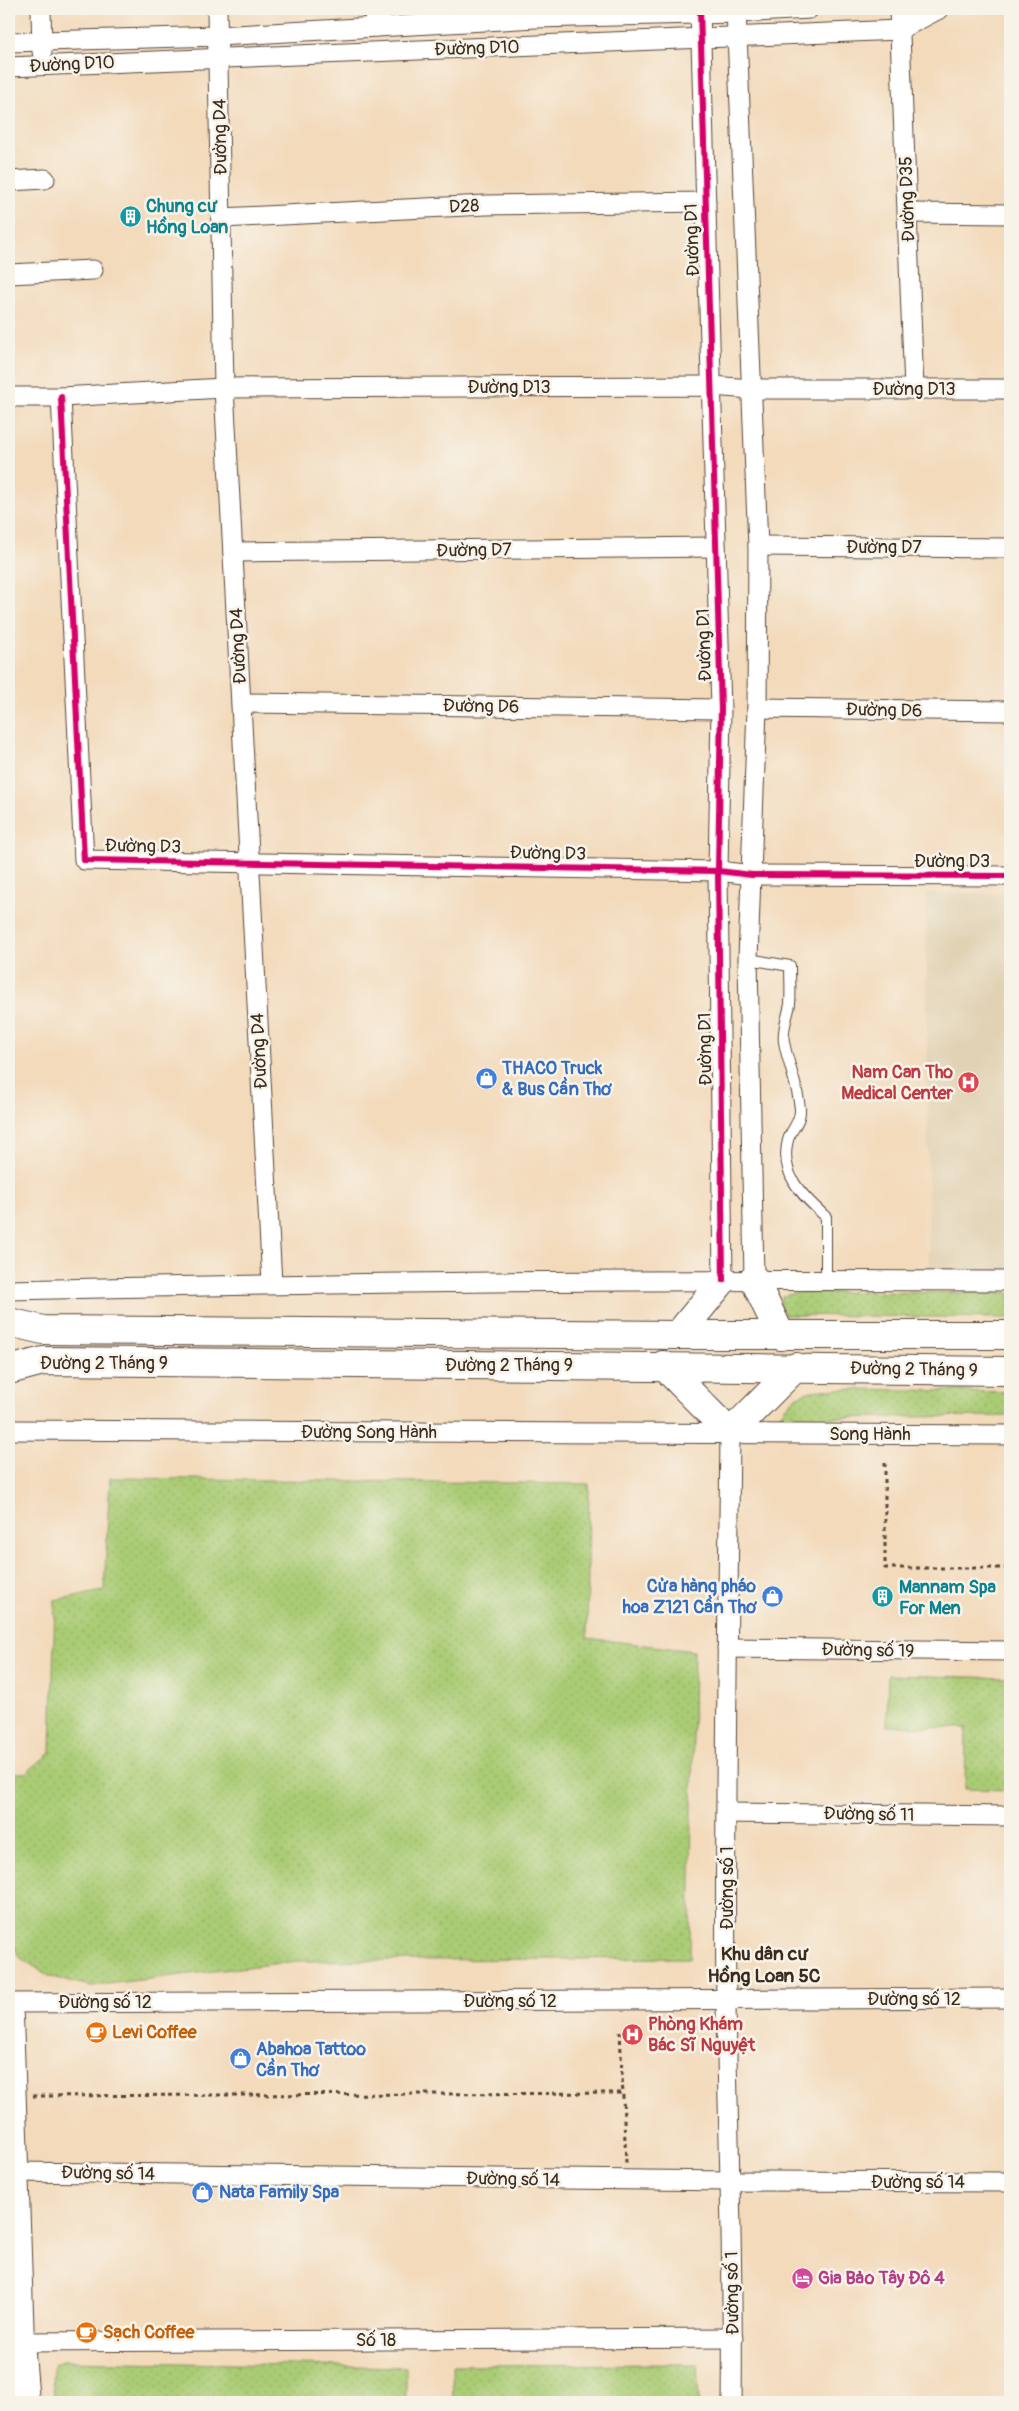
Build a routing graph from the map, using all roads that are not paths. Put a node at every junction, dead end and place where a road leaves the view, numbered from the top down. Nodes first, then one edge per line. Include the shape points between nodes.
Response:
1 (41, 9) edge
2 (217, 9) edge
3 (809, 9) edge
4 (898, 9) edge
5 (939, 9) edge
6 (736, 11) edge
7 (700, 12) edge
8 (536, 13) edge
9 (374, 18) edge
10 (899, 30) junction
11 (218, 36) junction
12 (736, 38) junction
13 (701, 40) junction
14 (42, 41) junction
15 (9, 42) edge
16 (218, 57) junction
17 (42, 65) junction
18 (9, 67) edge
19 (45, 179) dead end
20 (9, 181) edge
21 (706, 202) junction
22 (908, 213) junction
23 (1010, 214) edge
24 (221, 218) junction
25 (93, 270) dead end
26 (9, 274) edge
27 (712, 386) junction
28 (224, 388) junction
29 (751, 389) junction
30 (914, 389) junction
31 (1010, 389) edge
32 (9, 397) edge
33 (61, 397) junction
34 (758, 546) junction
35 (716, 547) junction
36 (1010, 548) edge
37 (233, 552) junction
38 (241, 703) junction
39 (757, 708) junction
40 (721, 709) junction
41 (1010, 711) edge
42 (249, 862) junction
43 (718, 871) junction
44 (752, 875) junction
45 (1010, 876) edge
46 (748, 959) junction
47 (754, 1279) junction
48 (723, 1280) junction
49 (826, 1280) junction
50 (1010, 1280) edge
51 (272, 1284) junction
52 (9, 1290) edge
53 (9, 1322) edge
54 (678, 1335) junction
55 (1010, 1335) edge
56 (781, 1336) junction
57 (663, 1365) junction
58 (796, 1367) junction
59 (9, 1370) edge
60 (1010, 1371) edge
61 (9, 1430) edge
62 (730, 1433) junction
63 (1010, 1435) edge
64 (727, 1648) junction
65 (1010, 1651) edge
66 (728, 1813) junction
67 (1010, 1816) edge
68 (1010, 1998) edge
69 (726, 2000) junction
70 (9, 2003) edge
71 (9, 2017) edge
72 (15, 2172) junction
73 (729, 2182) junction
74 (1010, 2182) edge
75 (733, 2338) junction
76 (20, 2342) junction
77 (25, 2402) edge
78 (732, 2402) edge

1 - 14 street
2 - 11 street, Đường D4
3 - 6 street, Đường D10
4 - 10 street, Đường D35
5 - 10 street, Đường D10
6 - 7 street, Đường D10
6 - 12 street
7 - 8 street, Đường D10
7 - 13 street, Đường D1
8 - 9 street, Đường D10
9 - 11 street, Đường D10
10 - 12 street, Đường D10
10 - 22 street, Đường D35
11 - 14 street, Đường D10
11 - 16 street, Đường D4
12 - 13 street, Đường D10
12 - 29 street
13 - 16 street, Đường D10
13 - 21 street, Đường D1
14 - 15 street, Đường D10
14 - 17 street
16 - 17 street, Đường D10
16 - 24 street, Đường D4
17 - 18 street, Đường D10
19 - 20 street
21 - 24 street, D28 via 486,205
21 - 27 street, Đường D1
22 - 23 street
22 - 30 street, Đường D35
24 - 28 street, Đường D4
25 - 26 street
27 - 28 street, Đường D13
27 - 29 street, Đường D13
27 - 35 street, Đường D1
28 - 33 street, Đường D13
28 - 37 street, Đường D4
29 - 30 street, Đường D13
29 - 34 street
30 - 31 street, Đường D13
32 - 33 street, Đường D13
33 - 42 street, Đường D3 via 84,860
34 - 36 street, Đường D7
34 - 39 street
35 - 37 street, Đường D7
35 - 40 street, Đường D1
37 - 38 street, Đường D4
38 - 40 street, Đường D6
38 - 42 street, Đường D4
39 - 41 street, Đường D6
39 - 44 street
40 - 43 street, Đường D1
42 - 43 street, Đường D3
42 - 51 street, Đường D4
43 - 44 street, Đường D3
43 - 48 street, Đường D1
44 - 45 street, Đường D3
44 - 46 street
46 - 47 street
46 - 49 lane via 790,966 790,1005 784,1042 800,1111 798,1124 788,1139 785,1162 790,1179 826,1217
47 - 48 street
47 - 49 street
47 - 56 main road
48 - 51 street
48 - 54 main road
49 - 50 street
51 - 52 street
53 - 54 main road, Đường 2 Tháng 9 via 43,1330
54 - 56 main road, Đường 2 Tháng 9
55 - 56 main road, Đường 2 Tháng 9
57 - 58 main road, Đường 2 Tháng 9
57 - 59 main road, Đường 2 Tháng 9 via 43,1361
57 - 62 main road
58 - 60 main road, Đường 2 Tháng 9
58 - 62 main road
61 - 62 street, Đường Song Hành
62 - 63 street, Song Hành
62 - 64 street, Đường số 1
64 - 65 street, Đường số 19
64 - 66 street, Đường số 1
66 - 67 street, Đường số 11
66 - 69 street, Đường số 1
68 - 69 street, Đường số 12
69 - 70 street, Đường số 12
69 - 73 street, Đường số 1
71 - 72 main road
72 - 73 street, Đường số 14
72 - 76 main road
73 - 74 street, Đường số 14
73 - 75 street, Đường số 1
75 - 76 street, Số 18
75 - 78 street, Đường số 1
76 - 77 main road

